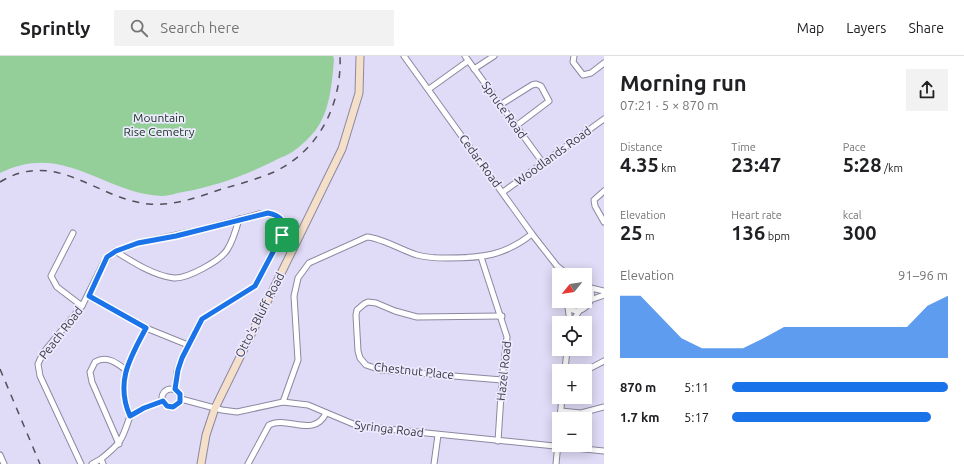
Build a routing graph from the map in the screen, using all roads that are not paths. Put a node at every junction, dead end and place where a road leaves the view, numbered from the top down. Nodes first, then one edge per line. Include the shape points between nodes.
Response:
1 (360, 56) edge
2 (404, 56) edge
3 (494, 56) edge
4 (574, 56) edge
5 (466, 58) edge
6 (604, 63) edge
7 (474, 69) junction
8 (429, 89) junction
9 (500, 105) junction
10 (604, 119) edge
11 (516, 126) junction
12 (544, 164) junction
13 (604, 191) edge
14 (503, 192) junction
15 (240, 219) junction
16 (604, 222) edge
17 (73, 233) dead end
18 (532, 234) junction
19 (116, 251) junction
20 (481, 257) junction
21 (557, 266) joint
22 (559, 268) edge
23 (592, 288) edge
24 (604, 291) edge
25 (592, 294) edge
26 (604, 295) edge
27 (89, 296) junction
28 (593, 299) junction
29 (82, 306) junction
30 (571, 308) edge
31 (579, 311) junction
32 (502, 316) junction
33 (576, 316) edge
34 (146, 328) junction
35 (188, 346) junction
36 (604, 361) edge
37 (592, 368) edge
38 (126, 370) junction
39 (502, 380) junction
40 (175, 389) junction
41 (181, 399) junction
42 (163, 401) junction
43 (283, 402) junction
44 (562, 404) edge
45 (604, 407) edge
46 (214, 408) junction
47 (561, 411) joint
48 (326, 413) junction
49 (130, 416) junction
50 (438, 435) junction
51 (498, 441) junction
52 (119, 444) junction
53 (552, 446) edge
54 (592, 450) edge
55 (604, 451) edge
56 (557, 452) edge
57 (0, 455) edge
58 (102, 461) edge
59 (4, 464) edge
60 (80, 464) edge
61 (92, 464) edge
62 (201, 464) edge
63 (248, 464) edge
64 (434, 464) edge
65 (556, 464) edge

1 - 46 main road, Otto's Bluff Road via 359,93 342,149
2 - 8 street, Cedar Road
3 - 7 street
4 - 6 street via 573,62 583,75 591,73
5 - 7 street, Spruce Road
5 - 8 street
7 - 9 street, Spruce Road
8 - 14 street, Cedar Road
9 - 11 street, Spruce Road
9 - 11 street via 532,85 541,86 549,101
10 - 12 street, Woodlands Road
11 - 12 street, Spruce Road
12 - 14 street, Woodlands Road
13 - 16 street via 594,200
14 - 18 street, Cedar Road
15 - 19 street, Peach Road via 138,243
15 - 19 street via 223,255 184,276 172,278 154,272
15 - 35 street, Peach Road via 259,214 274,214 282,221 284,230 255,286 202,319
17 - 29 street via 51,276 57,287
18 - 20 street via 506,251
18 - 21 street, Cedar Road
19 - 27 street, Peach Road via 107,257
20 - 32 street, Hazel Road
20 - 43 street via 426,258 367,237 309,263 295,283 298,360
21 - 22 street, Cedar Road
23 - 24 street
25 - 28 street
26 - 28 street
27 - 29 street, Peach Road
27 - 34 street
28 - 31 street via 588,307
29 - 60 street, Peach Road via 42,353 38,370
30 - 31 street
31 - 33 street
32 - 39 street, Hazel Road via 507,337
32 - 39 street, Chestnut Place via 417,317 372,302 360,306 356,321 358,351 363,362 369,367
34 - 35 street
34 - 38 street
35 - 40 street, Peach Road via 178,370
36 - 37 street
38 - 49 street via 123,395
38 - 52 street via 103,359 95,362 90,372
39 - 51 street, Hazel Road
40 - 41 street
40 - 42 street via 164,392
41 - 42 street via 173,407 167,406
41 - 46 street, Syringa Road
42 - 49 street
43 - 46 street, Syringa Road via 237,412
43 - 48 street, Syringa Road via 308,405
44 - 47 street
45 - 47 street via 581,413
46 - 62 main road, Otto's Bluff Road
48 - 50 street, Syringa Road via 358,426
48 - 63 street via 320,422 313,425 269,425
49 - 52 street
50 - 51 street, Syringa Road
50 - 64 street
51 - 53 street, Syringa Road
52 - 58 street
54 - 55 street, Syringa Road
56 - 65 street
57 - 59 street
58 - 61 street

